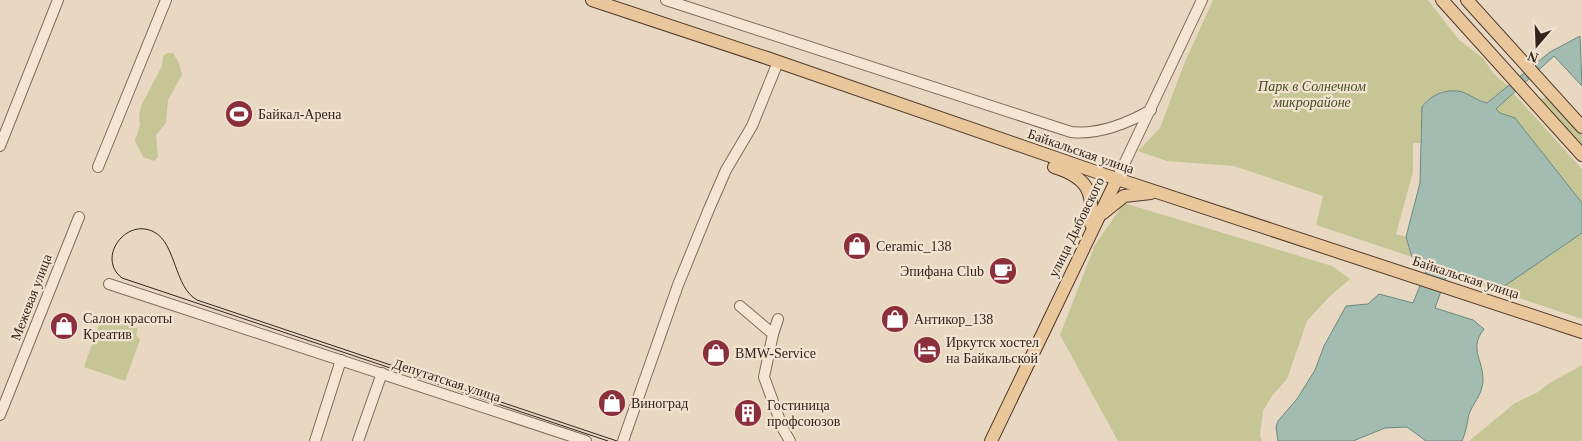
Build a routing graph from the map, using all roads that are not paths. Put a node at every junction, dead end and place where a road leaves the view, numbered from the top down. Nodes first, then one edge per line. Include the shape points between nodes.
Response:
1 (58, 0) edge
2 (166, 0) edge
3 (592, 0) edge
4 (666, 0) edge
5 (1202, 0) edge
6 (1442, 0) edge
7 (1467, 0) edge
8 (778, 62) junction
9 (1151, 110) junction
10 (1582, 127) edge
11 (999, 139) junction
12 (0, 146) edge
13 (1582, 155) edge
14 (98, 167) dead end
15 (1116, 179) junction
16 (1157, 192) junction
17 (79, 217) dead end
18 (1093, 224) junction
19 (109, 284) dead end
20 (740, 306) dead end
21 (778, 319) dead end
22 (1582, 331) edge
23 (773, 334) junction
24 (341, 360) junction
25 (382, 373) junction
26 (0, 415) edge
27 (314, 441) edge
28 (358, 441) edge
29 (586, 441) edge
30 (623, 441) edge
31 (790, 441) edge
32 (991, 441) edge

1 - 12 street
2 - 14 street
3 - 8 main road, Байкальская улица
4 - 9 street via 1071,132 1084,134
5 - 9 street, улица Дыбовского
6 - 13 main road
7 - 10 main road
8 - 11 main road, Байкальская улица
8 - 30 street via 752,126 726,170 709,209 678,285
9 - 15 street, улица Дыбовского
11 - 15 main road, Байкальская улица
11 - 18 main road via 1020,156 1078,177 1091,197
15 - 16 main road, Байкальская улица
15 - 18 main road, улица Дыбовского
16 - 18 main road via 1117,199
16 - 22 main road, Байкальская улица
17 - 26 street, Межевая улица
18 - 32 main road, улица Дыбовского
19 - 24 street, Депутатская улица
20 - 23 street
21 - 23 street
23 - 31 street via 764,377
24 - 25 street, Депутатская улица
24 - 27 street
25 - 28 street
25 - 29 street, Депутатская улица

